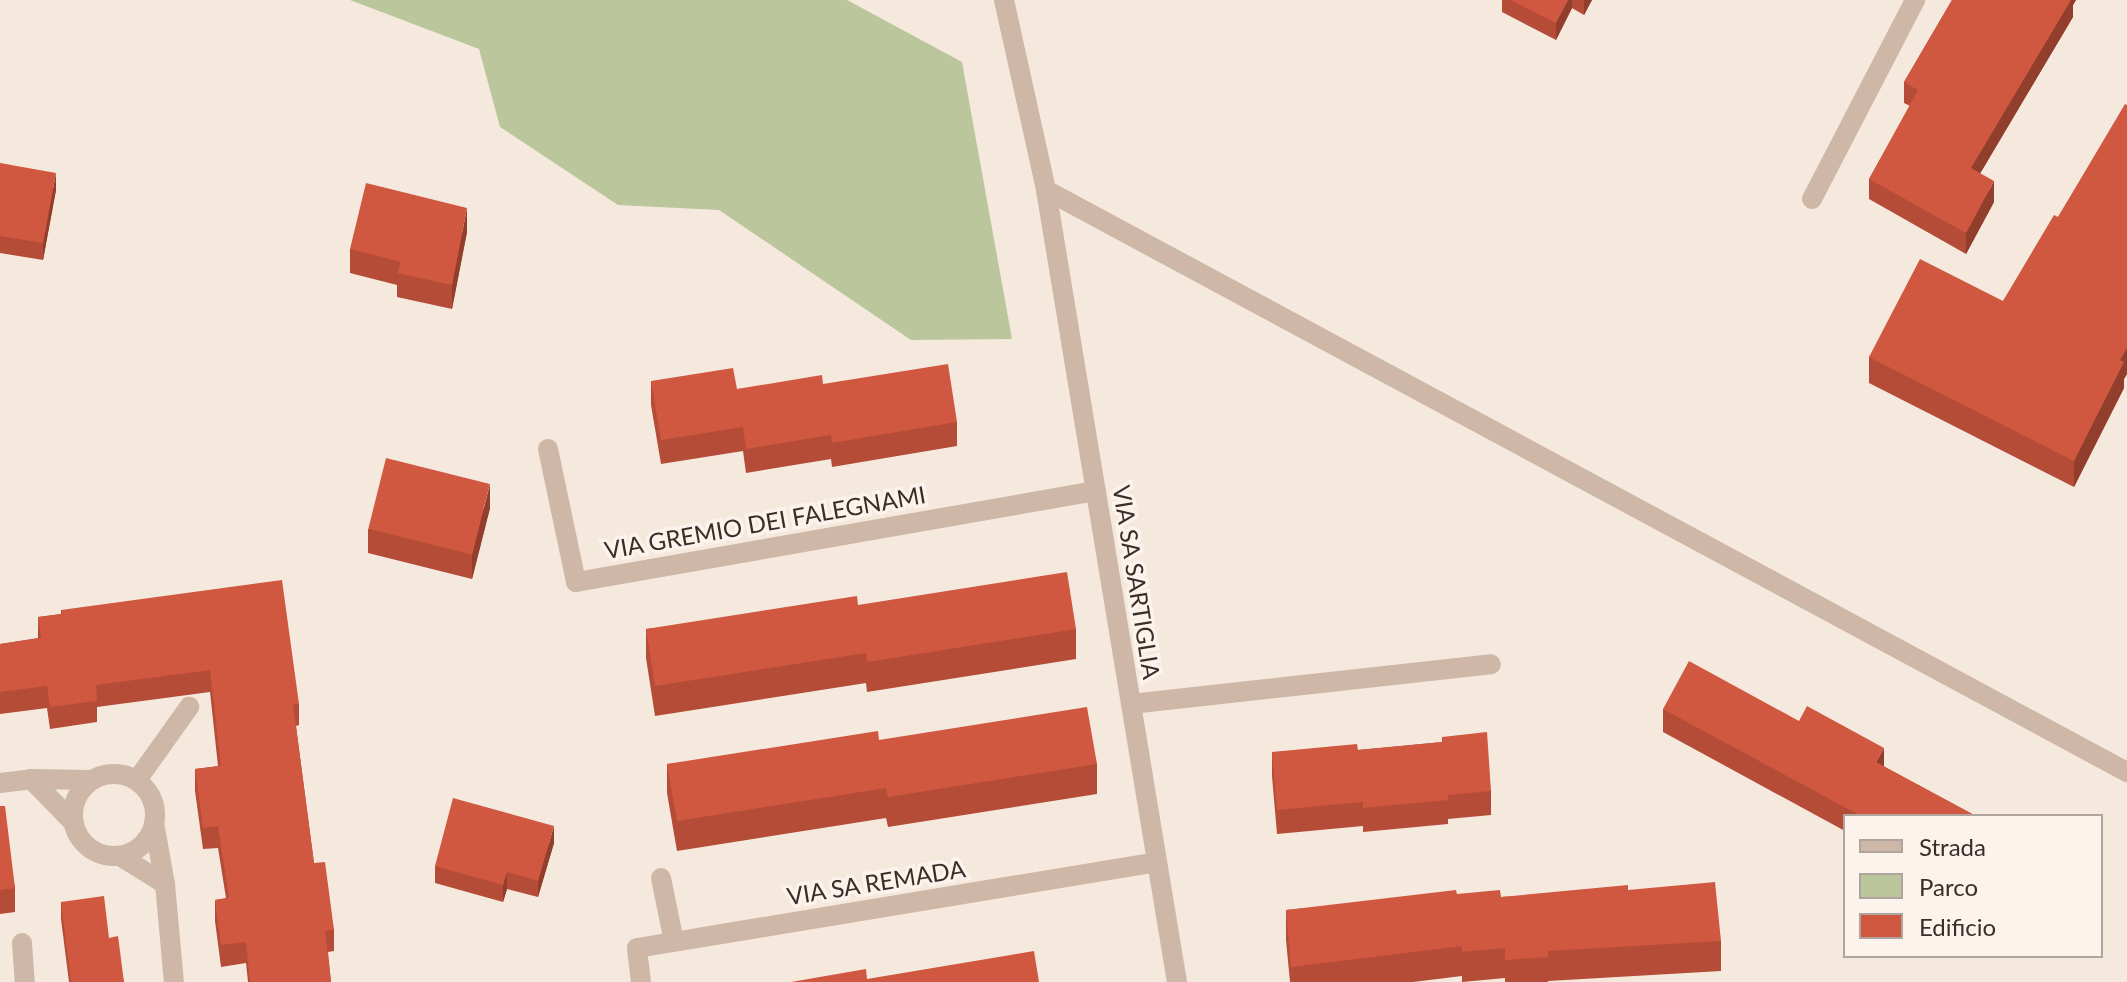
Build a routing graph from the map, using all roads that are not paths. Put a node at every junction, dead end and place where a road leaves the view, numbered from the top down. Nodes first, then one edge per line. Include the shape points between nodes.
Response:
1 (1004, 0) edge
2 (1915, 0) edge
3 (1046, 190) junction
4 (1812, 199) dead end
5 (548, 449) dead end
6 (1096, 491) junction
7 (1491, 664) dead end
8 (1131, 704) junction
9 (189, 707) dead end
10 (2127, 772) edge
11 (31, 779) junction
12 (91, 780) junction
13 (137, 780) junction
14 (0, 783) edge
15 (73, 822) junction
16 (154, 823) junction
17 (120, 856) junction
18 (1157, 862) junction
19 (661, 878) dead end
20 (165, 884) junction
21 (674, 942) junction
22 (22, 943) dead end
23 (25, 982) edge
24 (174, 982) edge
25 (641, 982) edge
26 (1177, 982) edge

1 - 3 street, VIA SA SARTIGLIA
2 - 4 street
3 - 6 street, VIA SA SARTIGLIA
3 - 10 street
5 - 6 street, VIA GREMIO DEI FALEGNAMI via 576,582
6 - 8 street, VIA SA SARTIGLIA
7 - 8 street
8 - 18 street, VIA SA SARTIGLIA
9 - 13 street
11 - 12 street
11 - 14 street
11 - 15 street
12 - 13 street via 122,775
12 - 15 street via 79,792
13 - 16 street via 148,792
15 - 17 street via 91,849
16 - 17 street via 137,849
16 - 20 street
17 - 20 street
18 - 21 street, VIA SA REMADA
18 - 26 street, VIA SA SARTIGLIA
19 - 21 street
20 - 24 street
21 - 25 street, VIA SA REMADA via 637,948
22 - 23 street

